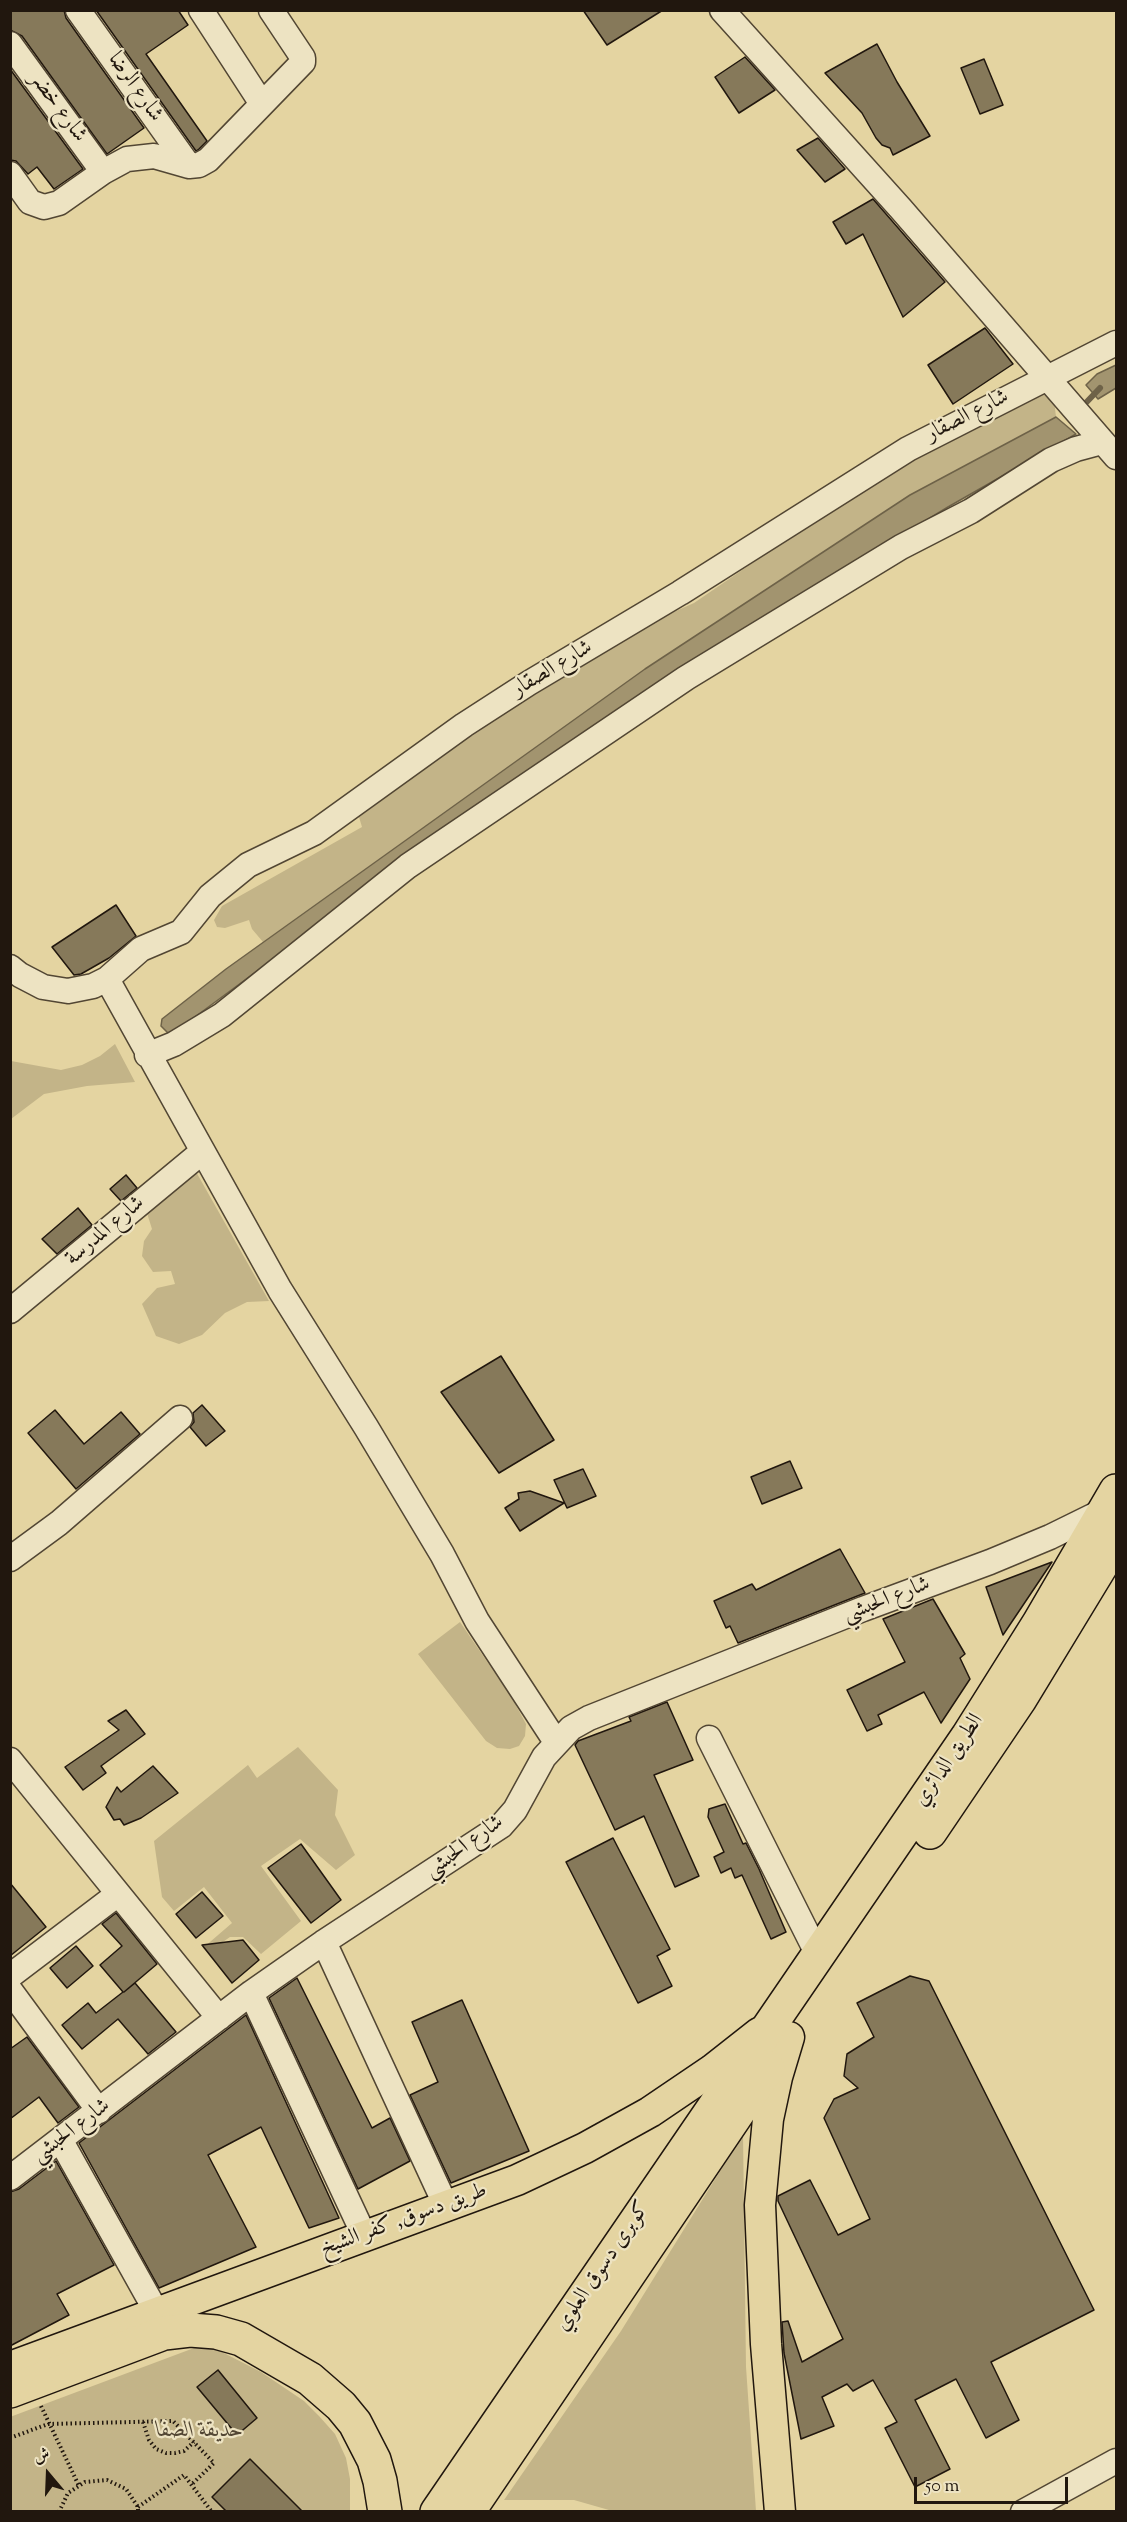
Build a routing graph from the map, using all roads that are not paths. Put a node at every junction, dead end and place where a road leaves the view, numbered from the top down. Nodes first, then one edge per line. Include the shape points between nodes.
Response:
1 (78, 10) edge
2 (201, 10) edge
3 (271, 10) edge
4 (722, 10) edge
5 (10, 44) edge
6 (262, 104) junction
7 (189, 166) junction
8 (103, 172) junction
9 (10, 174) edge
10 (1116, 343) edge
11 (1050, 381) junction
12 (1104, 443) edge
13 (10, 967) edge
14 (106, 979) junction
15 (147, 1054) junction
16 (202, 1152) junction
17 (10, 1311) edge
18 (180, 1418) dead end
19 (1112, 1500) edge
20 (1116, 1541) edge
21 (10, 1559) edge
22 (709, 1738) dead end
23 (556, 1742) junction
24 (10, 1760) edge
25 (118, 1894) junction
26 (324, 1942) junction
27 (818, 1955) junction
28 (10, 1977) edge
29 (10, 1990) edge
30 (251, 1993) junction
31 (219, 2018) junction
32 (780, 2030) junction
33 (99, 2111) junction
34 (61, 2141) junction
35 (10, 2178) edge
36 (446, 2206) junction
37 (364, 2235) junction
38 (156, 2311) junction
39 (10, 2367) edge
40 (10, 2391) edge
41 (1116, 2461) edge
42 (385, 2511) edge
43 (437, 2511) edge
44 (468, 2511) edge
45 (780, 2511) edge
46 (1023, 2511) edge

1 - 7 street, شارع الرضا
2 - 6 street
3 - 6 street via 303,62
4 - 11 street
5 - 8 street, شارع خضر
6 - 7 street via 208,160
7 - 8 street via 140,157
8 - 9 street via 59,202 44,207 30,202
10 - 11 street, شارع الصقار
11 - 12 street
11 - 14 street, شارع الصقار via 908,449 474,719 314,833 234,875 210,896 181,932 141,949
12 - 15 street via 1051,460 686,678 408,866 222,1015
13 - 14 street, شارع الصقار via 43,987 68,991
14 - 15 street
15 - 16 street
16 - 17 street, شارع المدرسة
16 - 23 street via 280,1290 442,1554 477,1622
18 - 21 street via 59,1523
19 - 23 street, شارع الحبشي via 1050,1537 589,1718
19 - 27 highway, الطريق الدائري via 968,1736
20 - 32 highway, الطريق الدائري via 1001,1726
22 - 27 street
23 - 26 street, شارع الحبشي via 501,1826
24 - 25 street
25 - 28 street
25 - 31 street
26 - 30 street, شارع الحبشي
26 - 36 street
27 - 32 highway, الطريق الدائري
29 - 33 street
30 - 31 street, شارع الحبشي
30 - 37 street
31 - 33 street, شارع الحبشي
32 - 36 main road, طريق دسوق, كفر الشيخ via 585,2148
32 - 43 highway, كوبرى دسوق العلوي
32 - 44 highway, كوبرى دسوق العلوي
32 - 45 main road via 760,2205 766,2344
33 - 34 street, شارع الحبشي
34 - 35 street, شارع الحبشي
34 - 38 street
36 - 37 main road, طريق دسوق, كفر الشيخ
37 - 38 main road, طريق دسوق, كفر الشيخ
38 - 39 main road, طريق دسوق, كفر الشيخ
40 - 42 highway via 164,2333 216,2332 240,2339 309,2379 341,2406 366,2441 374,2460
41 - 46 street

